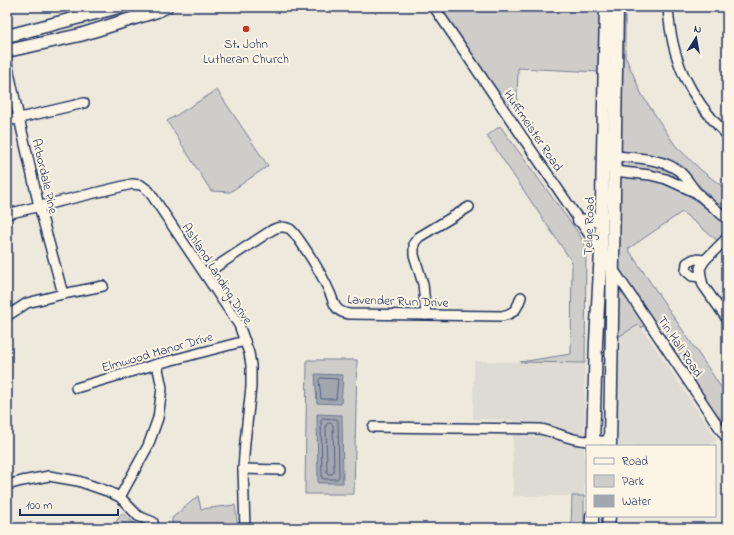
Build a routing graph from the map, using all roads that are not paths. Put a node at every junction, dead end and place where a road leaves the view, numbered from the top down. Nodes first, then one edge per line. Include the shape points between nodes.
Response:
1 (166, 7) edge
2 (434, 7) edge
3 (606, 7) edge
4 (617, 7) edge
5 (668, 7) edge
6 (116, 8) edge
7 (116, 23) junction
8 (7, 36) edge
9 (7, 51) edge
10 (7, 63) edge
11 (84, 103) dead end
12 (18, 118) junction
13 (7, 121) edge
14 (727, 134) edge
15 (614, 156) junction
16 (603, 162) junction
17 (614, 172) junction
18 (699, 194) junction
19 (39, 206) junction
20 (469, 207) dead end
21 (7, 214) edge
22 (602, 216) junction
23 (727, 219) edge
24 (579, 220) junction
25 (727, 238) edge
26 (601, 251) junction
27 (705, 260) junction
28 (612, 268) junction
29 (205, 274) junction
30 (701, 277) junction
31 (103, 286) dead end
32 (63, 294) junction
33 (521, 297) dead end
34 (426, 315) junction
35 (7, 316) edge
36 (727, 319) edge
37 (245, 341) junction
38 (157, 364) junction
39 (76, 388) dead end
40 (373, 427) dead end
41 (727, 439) edge
42 (594, 444) edge
43 (610, 444) edge
44 (243, 469) junction
45 (281, 470) dead end
46 (7, 485) edge
47 (120, 497) junction
48 (592, 517) edge
49 (609, 517) edge
50 (153, 522) dead end
51 (245, 528) edge
52 (592, 528) edge
53 (608, 528) edge

1 - 7 main road
2 - 24 street, Huffmeister Road
3 - 16 main road, Telge Road
4 - 15 main road, Telge Road
5 - 14 street via 671,35 683,75 693,94 713,121
6 - 7 main road
6 - 8 main road
7 - 9 main road via 80,35
10 - 12 street, Arbordale Pine
11 - 12 street
12 - 13 street
12 - 19 street, Arbordale Pine
15 - 16 street
15 - 17 main road, Telge Road
15 - 18 street via 652,160 671,166 680,171
16 - 17 street
16 - 22 main road, Telge Road
17 - 18 street via 644,174 666,179
17 - 28 main road, Telge Road
18 - 23 street
19 - 21 street
19 - 29 street, Ashland Landing Drive via 132,184 141,185 149,191
19 - 32 street, Arbordale Pine
20 - 34 street via 419,237 414,243 414,254 423,284
22 - 24 main road via 595,221
22 - 26 main road, Telge Road
24 - 26 street, Huffmeister Road
25 - 27 street
26 - 28 street, Huffmeister Road
26 - 42 main road, Telge Road
27 - 30 street via 700,268
27 - 30 street via 694,259 687,263 686,272
28 - 41 street, Tin Hall Road
28 - 43 main road, Telge Road
29 - 34 street, Lavender Run Drive via 272,230 285,228 290,229 308,253 336,307 343,313
29 - 37 street, Ashland Landing Drive via 239,325
30 - 36 street
31 - 32 street
32 - 35 street via 27,303
33 - 34 street, Lavender Run Drive via 514,311 502,316
37 - 38 street, Elmwood Manor Drive
37 - 44 street, Ashland Landing Drive via 251,365 251,387
38 - 39 street, Elmwood Manor Drive
38 - 47 street via 162,388 158,418 148,446
40 - 42 street via 540,429
42 - 43 street
44 - 45 street
44 - 51 street, Ashland Landing Drive
46 - 47 street via 49,476 78,481
47 - 50 street via 138,516
48 - 52 main road
49 - 53 main road

